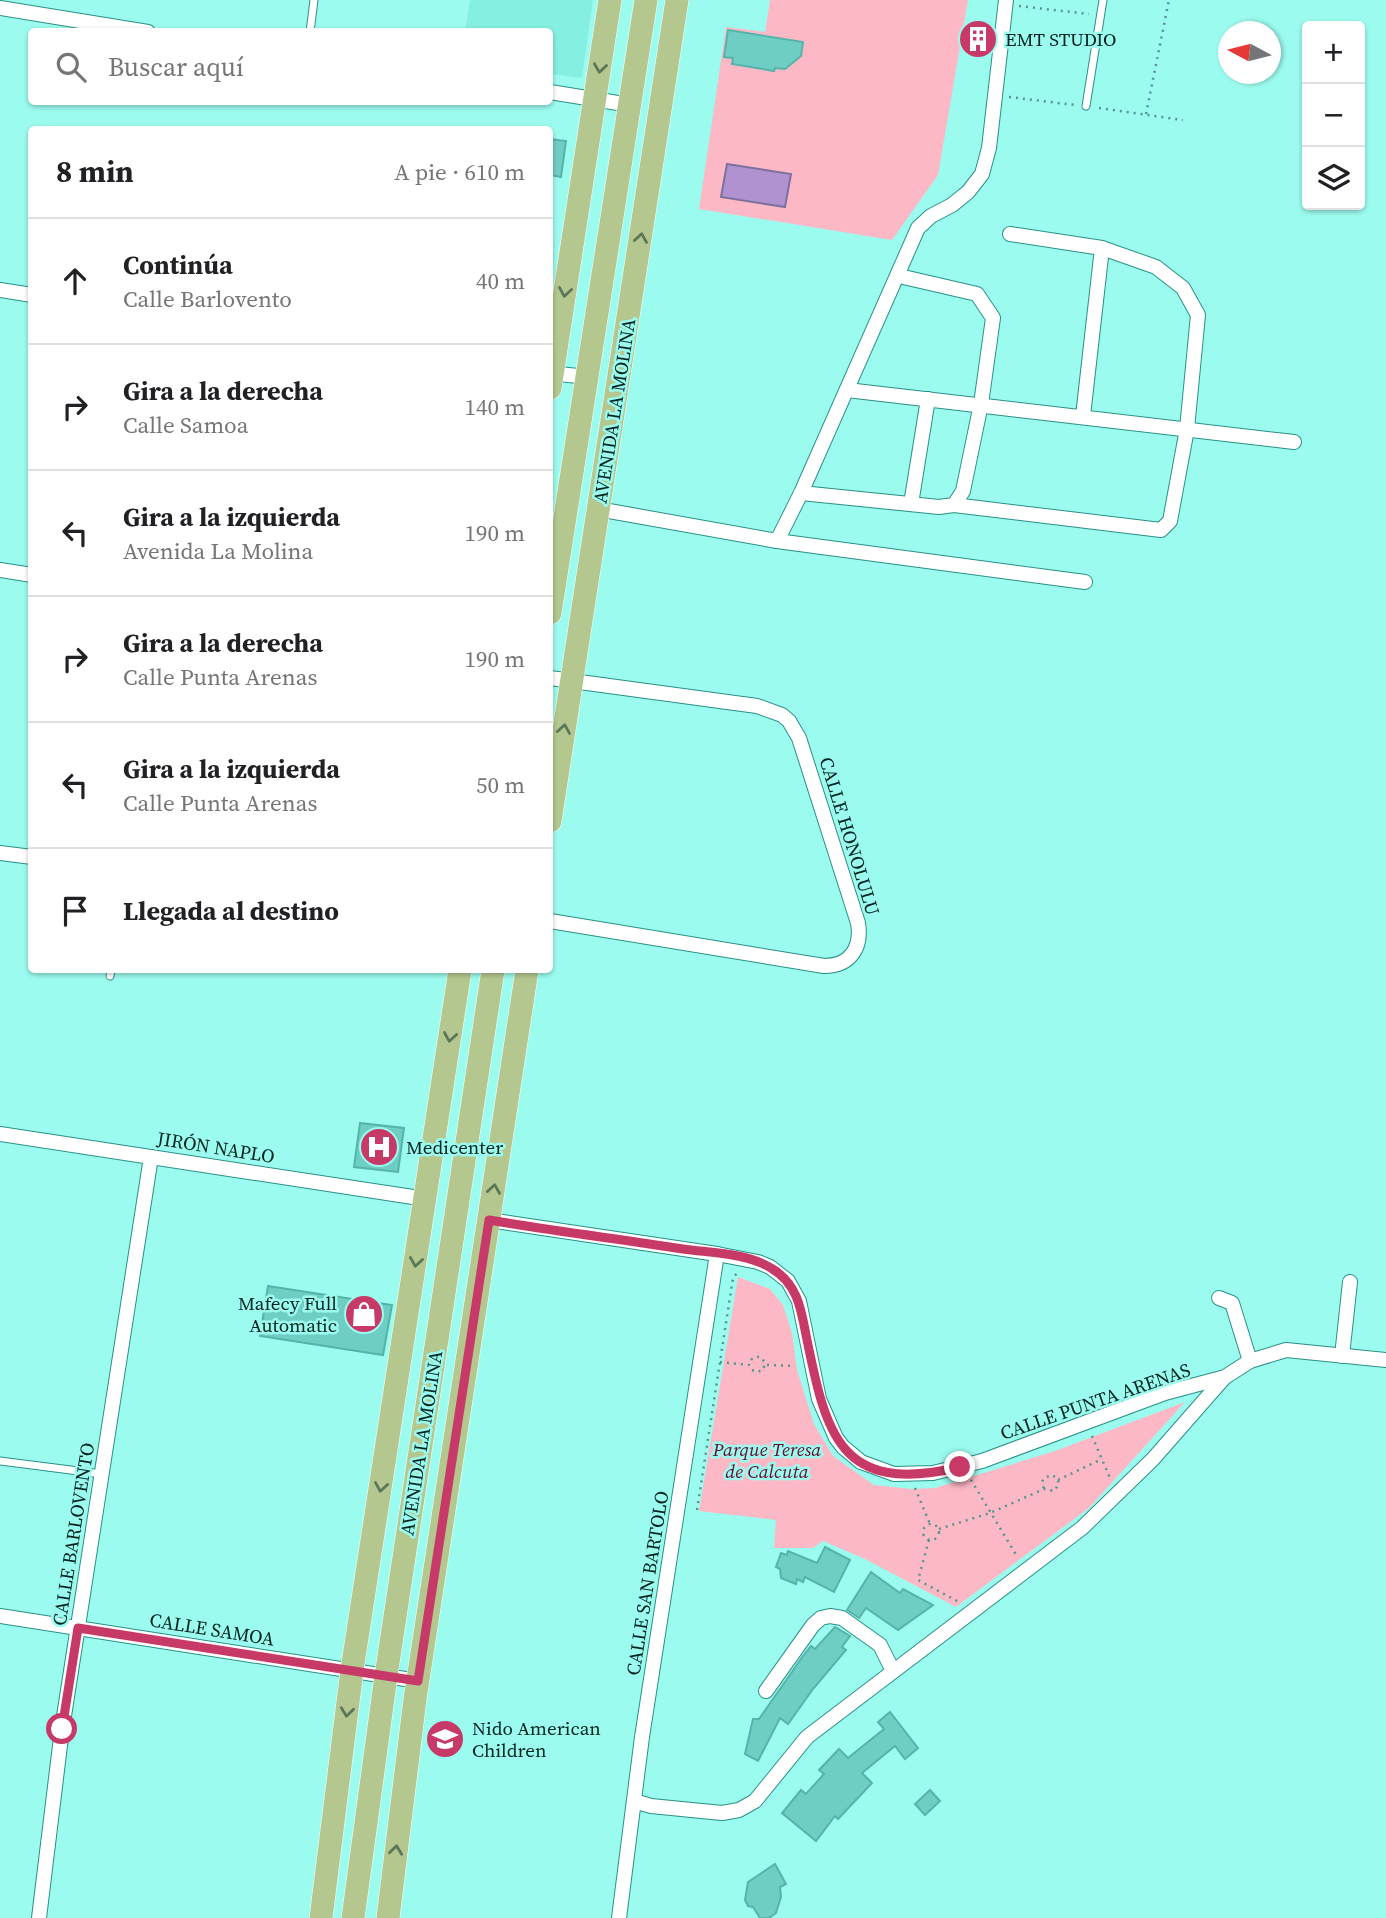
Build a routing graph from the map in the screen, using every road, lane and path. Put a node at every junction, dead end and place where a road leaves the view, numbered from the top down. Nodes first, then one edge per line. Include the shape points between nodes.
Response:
1 (314, 0) edge
2 (610, 0) edge
3 (646, 0) edge
4 (677, 0) edge
5 (1103, 0) edge
6 (1169, 0) edge
7 (1006, 2) edge
8 (0, 8) edge
9 (1100, 16) junction
10 (123, 28) edge
11 (310, 28) edge
12 (553, 92) edge
13 (596, 99) junction
14 (629, 105) junction
15 (1086, 106) dead end
16 (1146, 114) dead end
17 (1010, 234) dead end
18 (607, 245) junction
19 (1102, 248) junction
20 (636, 270) junction
21 (899, 276) junction
22 (0, 290) edge
23 (28, 294) edge
24 (553, 360) edge
25 (587, 377) junction
26 (553, 378) edge
27 (848, 390) junction
28 (928, 398) junction
29 (981, 404) junction
30 (1083, 416) junction
31 (1187, 429) junction
32 (1294, 442) dead end
33 (801, 494) junction
34 (911, 504) junction
35 (954, 505) junction
36 (598, 509) junction
37 (777, 541) junction
38 (0, 570) edge
39 (28, 574) edge
40 (1084, 582) dead end
41 (553, 594) edge
42 (560, 680) edge
43 (553, 779) edge
44 (0, 853) edge
45 (28, 856) edge
46 (554, 921) edge
47 (460, 973) edge
48 (493, 973) edge
49 (527, 973) edge
50 (0, 1134) edge
51 (150, 1157) junction
52 (426, 1199) junction
53 (489, 1220) junction
54 (717, 1254) junction
55 (737, 1273) dead end
56 (1350, 1282) dead end
57 (1219, 1298) dead end
58 (1342, 1356) junction
59 (1386, 1360) edge
60 (1250, 1361) junction
61 (720, 1362) junction
62 (765, 1365) junction
63 (749, 1366) junction
64 (799, 1366) dead end
65 (1225, 1377) junction
66 (1091, 1434) dead end
67 (1102, 1459) junction
68 (0, 1461) edge
69 (102, 1474) junction
70 (968, 1476) dead end
71 (1058, 1480) junction
72 (1113, 1484) dead end
73 (924, 1485) dead end
74 (1044, 1489) junction
75 (697, 1510) dead end
76 (990, 1513) junction
77 (930, 1524) junction
78 (939, 1529) junction
79 (929, 1540) junction
80 (1022, 1564) dead end
81 (964, 1605) dead end
82 (0, 1616) edge
83 (78, 1628) junction
84 (352, 1670) junction
85 (892, 1671) junction
86 (386, 1676) junction
87 (418, 1681) junction
88 (766, 1690) dead end
89 (634, 1801) junction
90 (39, 1918) edge
91 (321, 1918) edge
92 (354, 1918) edge
93 (388, 1918) edge
94 (619, 1918) edge

1 - 11 lane
2 -> 13 main road
3 - 14 main road, AVENIDA LA MOLINA
20 -> 4 main road, AVENIDA LA MOLINA
5 - 9 lane
6 - 16 path
7 - 9 path
7 - 21 street via 982,174 968,192 918,228
8 - 10 street
9 - 15 lane
12 - 13 street
13 - 14 street
13 -> 24 main road
14 - 18 main road, AVENIDA LA MOLINA
17 - 19 street
18 - 20 main road
18 - 25 main road, AVENIDA LA MOLINA
19 - 30 street
19 - 31 street via 1156,267 1183,288 1198,315
20 - 36 main road, AVENIDA LA MOLINA
21 - 27 street
21 - 29 street via 965,289 977,294 986,306 993,318
22 - 23 street
25 - 26 street
25 - 41 main road, AVENIDA LA MOLINA
27 - 28 street
27 - 33 street
28 - 29 street
28 - 34 street
29 - 30 street
29 - 35 street via 962,491
30 - 31 street
31 - 32 street
31 - 35 street via 1170,521 1161,530
33 - 34 street
33 - 37 street
34 - 35 street
36 - 37 street
36 - 42 main road, AVENIDA LA MOLINA
37 - 40 street
38 - 39 street
43 -> 42 main road, AVENIDA LA MOLINA
42 - 46 street, CALLE HONOLULU via 766,707 789,722 816,785 859,932 857,947 848,960 824,966
44 - 45 street
47 -> 52 main road, AVENIDA LA MOLINA
48 - 86 main road, AVENIDA LA MOLINA
53 -> 49 main road, AVENIDA LA MOLINA
50 - 51 street, JIRÓN NAPLO
51 - 52 street, JIRÓN NAPLO
51 - 69 street, CALLE BARLOVENTO
52 -> 84 main road, AVENIDA LA MOLINA
53 - 54 street, CALLE PUNTA ARENAS
53 - 87 main road, AVENIDA LA MOLINA
54 - 65 street, CALLE PUNTA ARENAS via 758,1262 788,1281 799,1301 819,1399 830,1427 852,1455 882,1472 919,1474 971,1464 1165,1393
54 - 89 street, CALLE SAN BARTOLO
55 - 61 path
56 - 58 street
57 - 60 street via 1232,1303
58 - 59 street, CALLE PUNTA ARENAS
58 - 60 street, CALLE PUNTA ARENAS via 1286,1350
60 - 65 street, CALLE PUNTA ARENAS
61 - 63 path
61 - 75 path
62 - 63 path via 757,1372
62 - 63 path via 758,1356
62 - 64 path
65 - 85 street, CALLE PUNTA ARENAS via 1153,1459 1082,1528
66 - 67 path
67 - 71 path
67 - 72 path
68 - 69 lane
69 - 83 street, CALLE BARLOVENTO
70 - 76 path
71 - 74 path via 1054,1491
71 - 74 path via 1046,1476
73 - 77 path via 914,1486
74 - 76 path
76 - 78 path
76 - 80 path
77 - 78 path
77 - 79 path via 923,1531
78 - 79 path via 937,1538
79 - 81 path via 918,1580
82 - 83 street, CALLE SAMOA
83 - 84 street, CALLE SAMOA
83 - 90 street, CALLE BARLOVENTO
84 - 86 street, CALLE SAMOA
84 -> 91 main road, AVENIDA LA MOLINA
85 - 88 street via 880,1645 842,1618 830,1616 813,1625
85 - 89 street, CALLE PUNTA ARENAS via 807,1737 755,1801 739,1810 722,1813
86 - 87 street, CALLE SAMOA
86 - 92 main road, AVENIDA LA MOLINA
93 -> 87 main road, AVENIDA LA MOLINA
89 - 94 street, CALLE SAN BARTOLO

